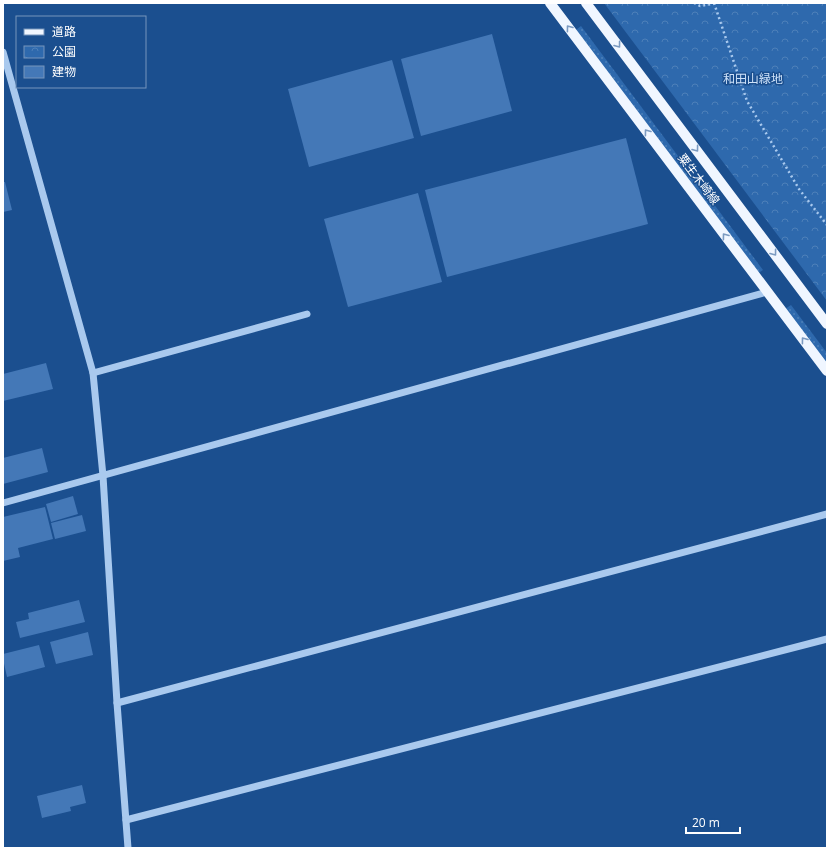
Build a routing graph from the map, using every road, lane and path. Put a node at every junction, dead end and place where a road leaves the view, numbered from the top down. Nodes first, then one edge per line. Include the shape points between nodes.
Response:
1 (550, 3) edge
2 (586, 3) edge
3 (694, 3) edge
4 (714, 3) edge
5 (717, 3) edge
6 (3, 52) edge
7 (827, 226) edge
8 (767, 292) junction
9 (307, 314) dead end
10 (827, 324) edge
11 (827, 372) edge
12 (93, 373) junction
13 (103, 476) junction
14 (3, 503) edge
15 (827, 514) edge
16 (827, 639) edge
17 (117, 703) junction
18 (126, 820) junction
19 (128, 848) edge

8 -> 1 main road, 粟生木崎線
2 -> 10 main road, 粟生木崎線
3 - 4 path via 700,6
4 - 5 path
4 - 7 path via 747,101 799,189
6 - 12 street
11 -> 8 main road, 粟生木崎線
8 - 13 street
9 - 12 street
12 - 13 street
13 - 14 street
13 - 17 street
15 - 17 street
16 - 18 street
17 - 18 street
18 - 19 street

